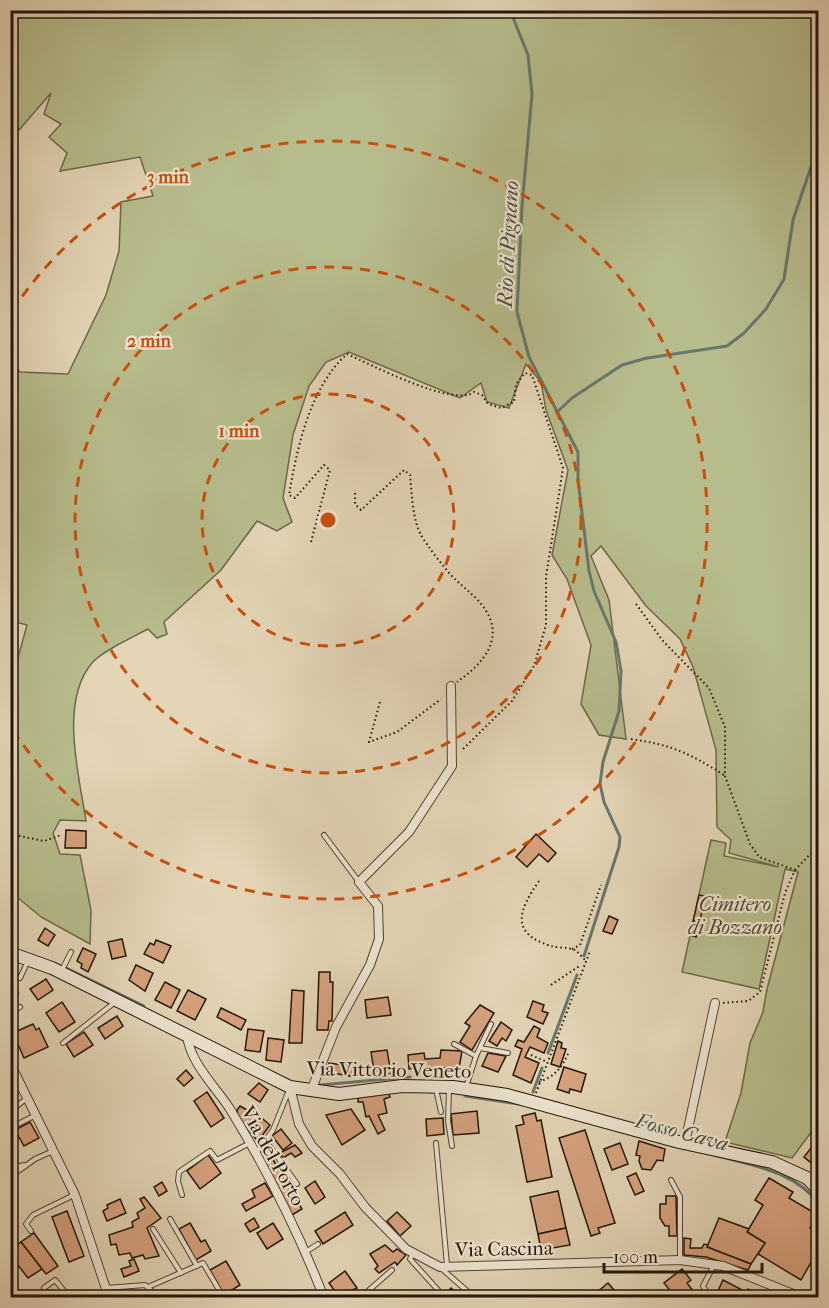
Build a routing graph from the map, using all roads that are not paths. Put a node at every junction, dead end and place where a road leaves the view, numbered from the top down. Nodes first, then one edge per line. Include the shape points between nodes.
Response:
1 (451, 686) road end
2 (324, 835) dead end
3 (358, 882) junction
4 (71, 952) dead end
5 (10, 953) edge
6 (29, 959) junction
7 (62, 968) junction
8 (20, 978) dead end
9 (16, 993) dead end
10 (10, 999) edge
11 (117, 1000) junction
12 (715, 1003) road end
13 (20, 1007) dead end
14 (10, 1012) edge
15 (491, 1024) dead end
16 (187, 1035) junction
17 (63, 1043) dead end
18 (454, 1044) dead end
19 (480, 1048) junction
20 (508, 1053) dead end
21 (476, 1056) junction
22 (10, 1063) edge
23 (290, 1087) junction
24 (435, 1087) junction
25 (449, 1087) junction
26 (465, 1089) junction
27 (311, 1091) junction
28 (27, 1098) junction
29 (10, 1111) edge
30 (441, 1112) dead end
31 (36, 1115) junction
32 (16, 1125) dead end
33 (266, 1141) junction
34 (436, 1143) dead end
35 (685, 1143) junction
36 (248, 1144) junction
37 (452, 1146) dead end
38 (54, 1151) junction
39 (254, 1154) junction
40 (28, 1164) junction
41 (10, 1169) edge
42 (10, 1177) edge
43 (671, 1180) dead end
44 (297, 1184) dead end
45 (819, 1189) edge
46 (75, 1195) junction
47 (182, 1195) dead end
48 (170, 1219) dead end
49 (153, 1229) dead end
50 (31, 1231) dead end
51 (318, 1244) dead end
52 (307, 1251) junction
53 (414, 1252) junction
54 (680, 1260) junction
55 (714, 1265) junction
56 (196, 1266) junction
57 (443, 1267) junction
58 (392, 1270) dead end
59 (181, 1273) junction
60 (148, 1287) junction
61 (44, 1288) dead end
62 (438, 1290) dead end
63 (107, 1293) edge
64 (222, 1295) dead end
65 (70, 1298) edge
66 (98, 1298) edge
67 (160, 1298) edge
68 (324, 1298) edge
69 (360, 1298) edge
70 (475, 1298) edge
71 (710, 1298) edge
72 (803, 1298) edge

1 - 3 street via 452,766 409,832
2 - 3 lane
3 - 27 street via 378,906 379,939 370,965 336,1027
4 - 7 lane
5 - 6 street, Via Vittorio Veneto
6 - 7 street, Via Vittorio Veneto
6 - 8 lane
7 - 11 street, Via Vittorio Veneto
9 - 10 lane
11 - 16 street, Via Vittorio Veneto
11 - 17 lane
12 - 35 street
13 - 14 lane
15 - 19 lane
16 - 23 street, Via Vittorio Veneto
16 - 36 street, Via del Porto via 190,1053 230,1109
18 - 21 lane
19 - 20 lane
19 - 21 lane
21 - 26 lane
22 - 28 street
23 - 27 street, Via Vittorio Veneto
23 - 33 lane
23 - 53 street, Via Cascina via 299,1124 312,1146 365,1207 406,1249
24 - 25 street, Via Vittorio Veneto
24 - 27 street, Via Vittorio Veneto via 402,1086 339,1094
24 - 30 lane
25 - 26 street, Via Vittorio Veneto
25 - 37 lane
26 - 35 street, Via Vittorio Veneto via 507,1095
28 - 29 lane
28 - 31 street
31 - 32 lane
31 - 38 street
33 - 39 lane
33 - 44 lane
34 - 57 lane
35 - 45 street, Via Vittorio Veneto via 772,1162 807,1178
36 - 39 street, Via del Porto
36 - 47 lane via 217,1160 210,1151 179,1172
38 - 40 lane
38 - 46 street
39 - 52 street, Via del Porto
40 - 41 lane
40 - 42 lane
43 - 54 lane via 680,1197
46 - 50 lane via 33,1215 26,1224
46 - 63 street
48 - 56 lane
49 - 59 lane
51 - 52 lane
52 - 68 street, Via del Porto
53 - 57 street, Via Cascina
53 - 62 lane via 410,1259
54 - 55 street, Via Cascina
54 - 57 street, Via Cascina
55 - 71 lane via 703,1286
55 - 72 street, Via Cascina
56 - 59 lane
56 - 64 lane via 203,1263
57 - 70 lane via 450,1279
58 - 69 lane
59 - 60 lane
60 - 63 lane via 126,1284
60 - 67 lane
61 - 65 lane via 55,1280
63 - 66 lane

